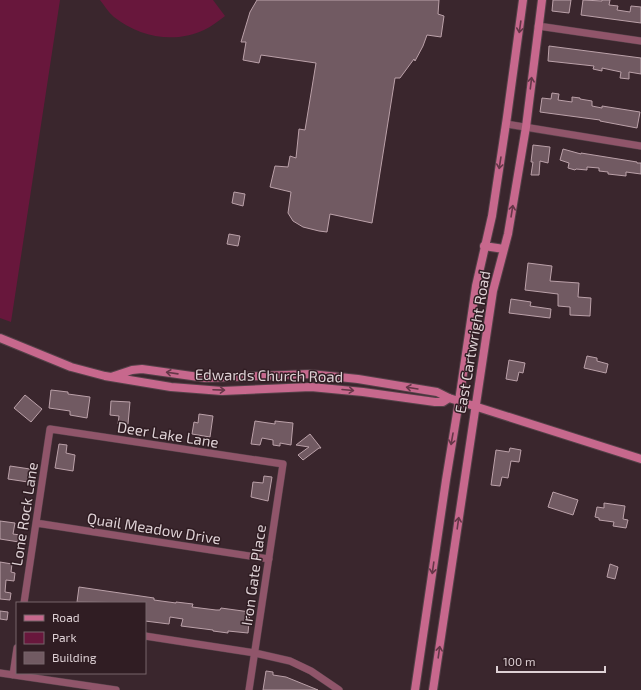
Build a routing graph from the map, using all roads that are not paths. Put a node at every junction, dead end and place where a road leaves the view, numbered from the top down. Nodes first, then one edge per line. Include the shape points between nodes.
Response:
1 (524, 0) edge
2 (542, 0) edge
3 (538, 26) junction
4 (641, 40) edge
5 (506, 124) junction
6 (526, 127) junction
7 (641, 146) edge
8 (484, 246) junction
9 (504, 249) junction
10 (0, 338) edge
11 (111, 377) junction
12 (449, 398) junction
13 (459, 401) junction
14 (475, 407) junction
15 (50, 429) joint
16 (641, 459) edge
17 (283, 464) joint
18 (36, 523) junction
19 (269, 559) junction
20 (24, 602) edge
21 (146, 636) edge
22 (255, 653) junction
23 (16, 655) edge
24 (0, 673) edge
25 (13, 675) junction
26 (116, 690) edge
27 (249, 690) edge
28 (339, 690) edge
29 (415, 690) edge
30 (433, 690) edge

1 -> 5 main road, East Cartwright Road
2 - 3 main road, East Cartwright Road
3 - 4 street
6 -> 3 main road, East Cartwright Road
5 - 6 street
5 -> 8 main road, East Cartwright Road via 492,216
6 - 7 street
9 -> 6 main road, East Cartwright Road
8 - 9 main road
8 - 13 main road, East Cartwright Road
9 - 14 main road, East Cartwright Road via 493,291
10 - 11 main road, Edwards Church Road via 71,367
11 -> 12 main road, Edwards Church Road via 171,387 222,391 311,387 435,402 443,402
12 -> 11 main road, Edwards Church Road via 436,392 310,374 206,378 142,368
12 - 13 main road, Edwards Church Road
13 - 14 main road, Edwards Church Road
13 -> 29 main road, East Cartwright Road
14 - 16 main road, Edwards Church Road
30 -> 14 main road, East Cartwright Road
15 - 17 street, Deer Lake Lane
15 - 18 street, Lone Rock Lane
17 - 19 street, Iron Gate Place
18 - 19 street, Quail Meadow Drive
18 - 20 street, Lone Rock Lane
19 - 22 street, Iron Gate Place
21 - 22 street
22 - 27 street, Iron Gate Place
22 - 28 street via 290,661 311,671
23 - 25 street
24 - 25 street
25 - 26 street

